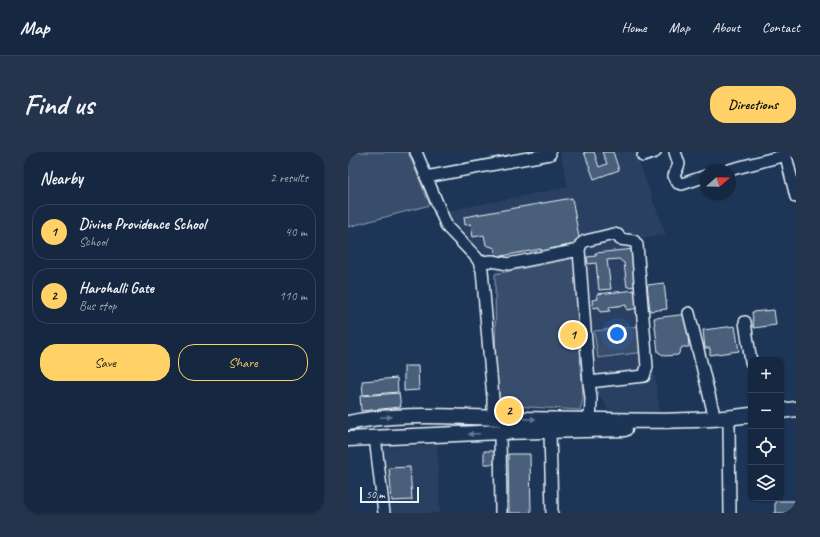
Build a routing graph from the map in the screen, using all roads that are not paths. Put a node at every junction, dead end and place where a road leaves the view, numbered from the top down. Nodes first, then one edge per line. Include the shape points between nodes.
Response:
1 (416, 152) edge
2 (655, 152) edge
3 (675, 152) edge
4 (550, 154) dead end
5 (785, 154) edge
6 (643, 156) dead end
7 (736, 168) edge
8 (426, 177) junction
9 (700, 178) edge
10 (796, 197) edge
11 (579, 250) junction
12 (479, 262) junction
13 (689, 313) dead end
14 (745, 322) dead end
15 (750, 357) edge
16 (589, 382) junction
17 (796, 408) edge
18 (784, 410) edge
19 (748, 416) edge
20 (796, 416) edge
21 (493, 418) junction
22 (784, 418) edge
23 (348, 423) edge
24 (748, 423) edge
25 (720, 424) junction
26 (590, 425) junction
27 (550, 431) junction
28 (500, 432) junction
29 (375, 437) junction
30 (348, 439) edge
31 (384, 513) edge
32 (501, 513) edge
33 (552, 513) edge
34 (730, 513) edge

1 - 8 street
2 - 6 street
3 - 9 street via 679,164 674,176 678,183
4 - 8 street
5 - 7 street
5 - 10 street
8 - 12 street via 447,227
11 - 12 street via 508,264
11 - 16 street
11 - 16 street via 585,241 614,234 620,239 634,241 637,245 647,367 644,376
12 - 21 street via 482,270
13 - 25 street
14 - 15 street
16 - 26 street
17 - 18 main road
19 - 25 main road
20 - 22 main road
23 -> 21 main road via 386,416
21 -> 26 main road
24 - 25 main road
25 - 26 main road via 683,429
25 - 34 street
26 - 27 main road
27 - 28 main road
27 - 33 street
28 -> 29 main road
28 - 32 street
29 - 30 main road
29 - 31 street

